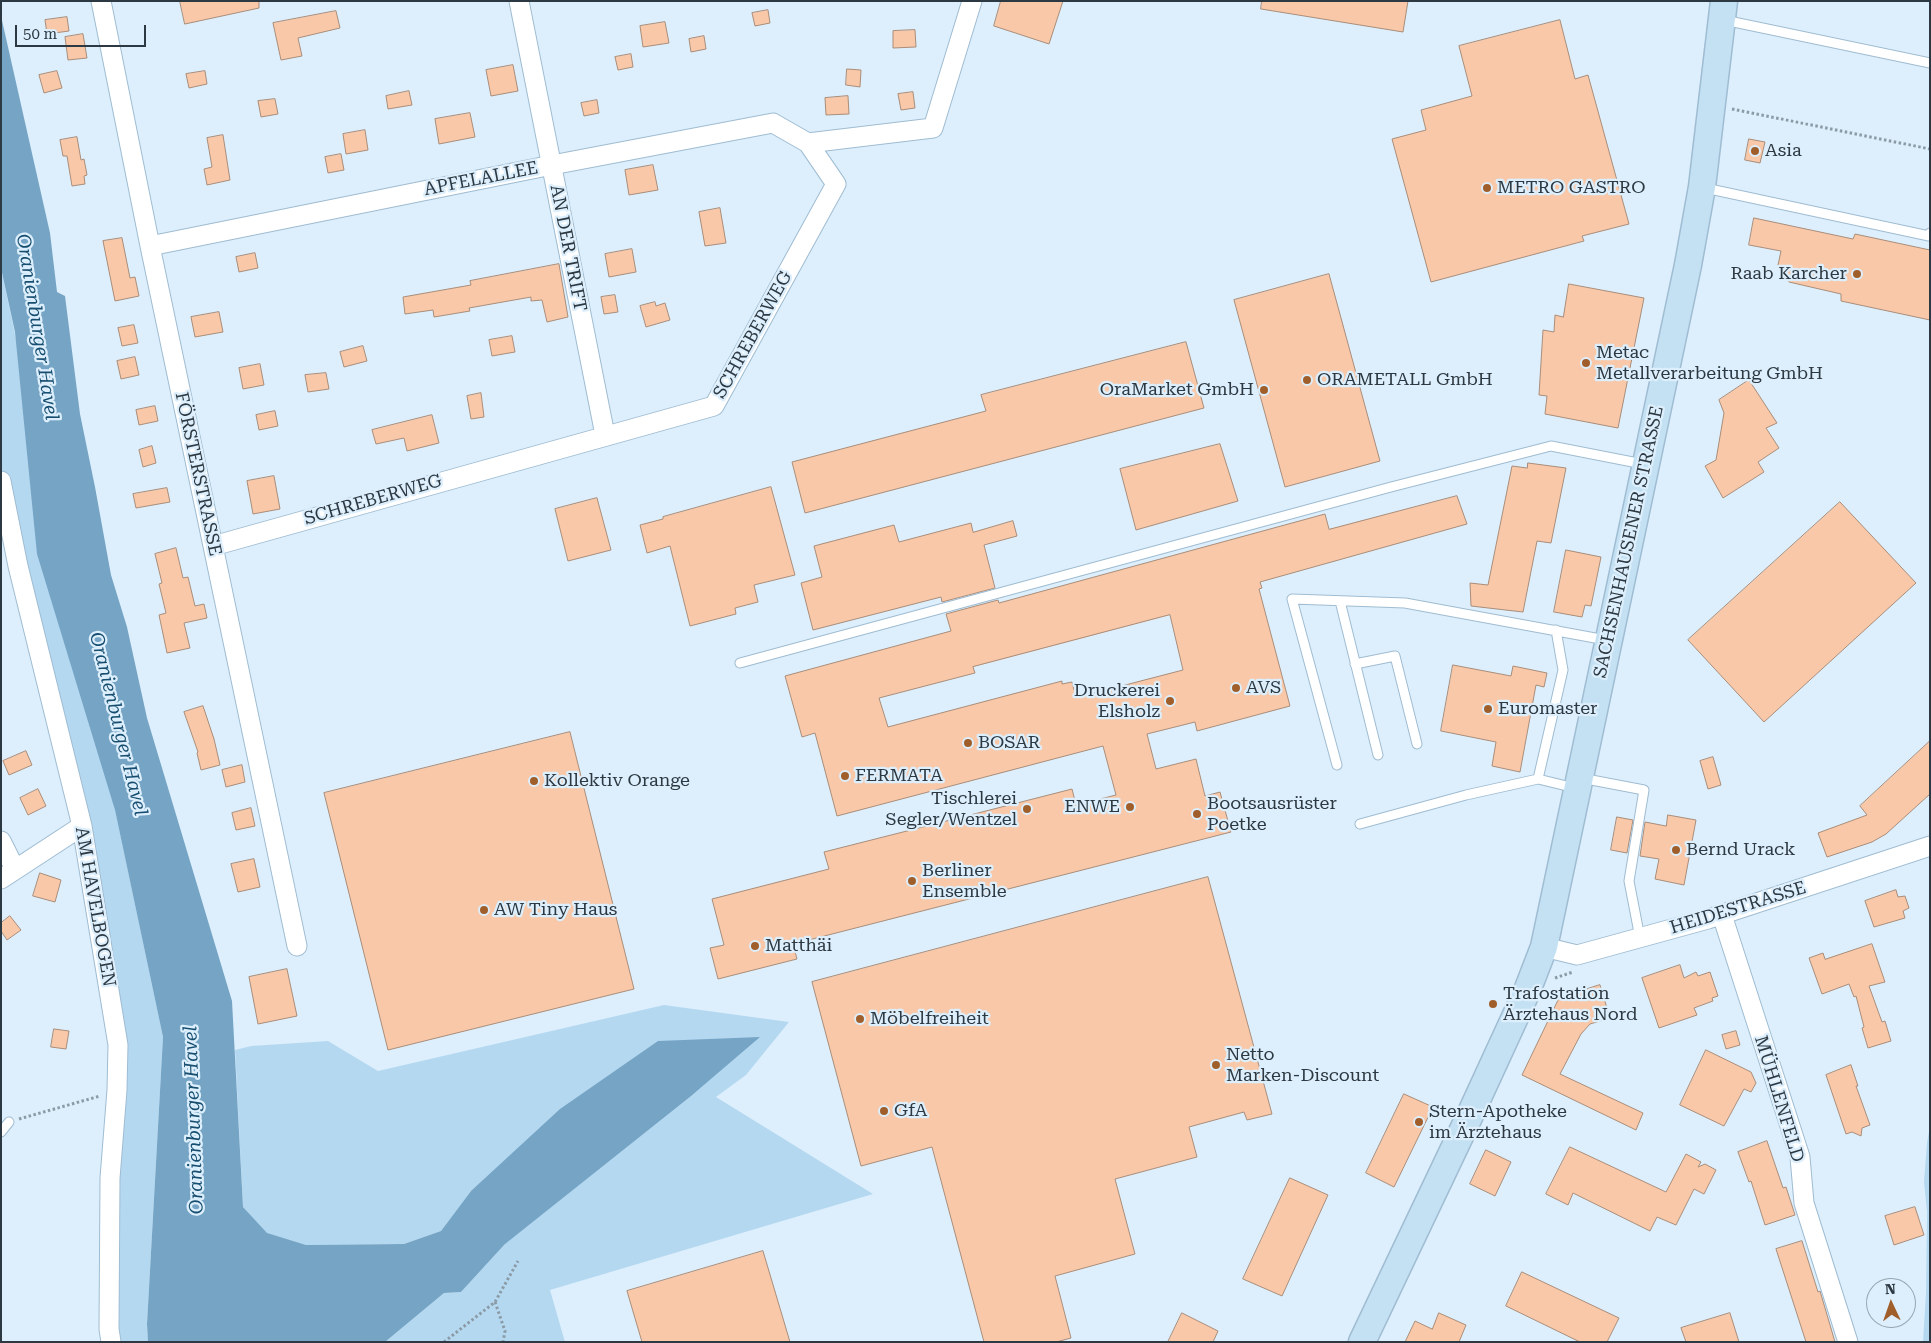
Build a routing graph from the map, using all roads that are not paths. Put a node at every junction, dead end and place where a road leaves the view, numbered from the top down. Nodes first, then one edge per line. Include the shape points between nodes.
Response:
1 (101, 1) edge
2 (519, 1) edge
3 (972, 1) edge
4 (1723, 10) edge
5 (1930, 63) edge
6 (808, 143) junction
7 (552, 165) junction
8 (1702, 187) junction
9 (1930, 233) edge
10 (150, 246) junction
11 (605, 436) junction
12 (1646, 464) junction
13 (1, 481) edge
14 (213, 546) junction
15 (1340, 601) junction
16 (1556, 630) junction
17 (1608, 640) junction
18 (740, 663) dead end
19 (1355, 664) junction
20 (1418, 744) dead end
21 (1378, 755) dead end
22 (1337, 765) dead end
23 (1538, 779) junction
24 (1579, 783) junction
25 (1360, 824) dead end
26 (82, 826) junction
27 (1, 841) edge
28 (1930, 846) edge
29 (8, 874) edge
30 (1722, 915) junction
31 (1640, 938) junction
32 (298, 946) dead end
33 (1544, 947) junction
34 (9, 1122) road end
35 (1, 1132) edge
36 (111, 1342) edge
37 (1362, 1342) edge
38 (1848, 1342) edge

1 - 10 street, FÖRSTERSTRASSE
2 - 7 street, AN DER TRIFT
3 - 6 street via 933,128
4 - 5 lane
4 - 8 main road, SACHSENHAUSENER STRASSE
6 - 7 street, APFELALLEE via 773,123
6 - 11 street, SCHREBERWEG via 836,184 714,406
7 - 10 street, APFELALLEE
7 - 11 street, AN DER TRIFT
8 - 9 lane via 1929,236
8 - 12 main road, SACHSENHAUSENER STRASSE
10 - 14 street, FÖRSTERSTRASSE
11 - 14 street, SCHREBERWEG
12 - 17 main road, SACHSENHAUSENER STRASSE
12 - 18 lane via 1551,446
13 - 26 street, AM HAVELBOGEN via 18,566
14 - 32 street, FÖRSTERSTRASSE
15 - 16 lane via 1405,603
15 - 19 lane
15 - 22 lane via 1292,599
16 - 17 lane
16 - 23 lane via 1563,670
17 - 24 main road, SACHSENHAUSENER STRASSE
19 - 20 lane via 1395,656
19 - 21 lane
23 - 24 lane
23 - 25 lane
24 - 31 lane via 1644,790 1629,881
24 - 33 main road, SACHSENHAUSENER STRASSE
26 - 29 street
26 - 36 street, AM HAVELBOGEN via 118,1045 110,1178
27 - 29 street
28 - 30 street, HEIDESTRASSE
30 - 31 street, HEIDESTRASSE
30 - 38 street, MÜHLENFELD via 1800,1157 1804,1203
31 - 33 street, HEIDESTRASSE via 1577,955
33 - 37 main road, SACHSENHAUSENER STRASSE via 1527,991
34 - 35 lane

